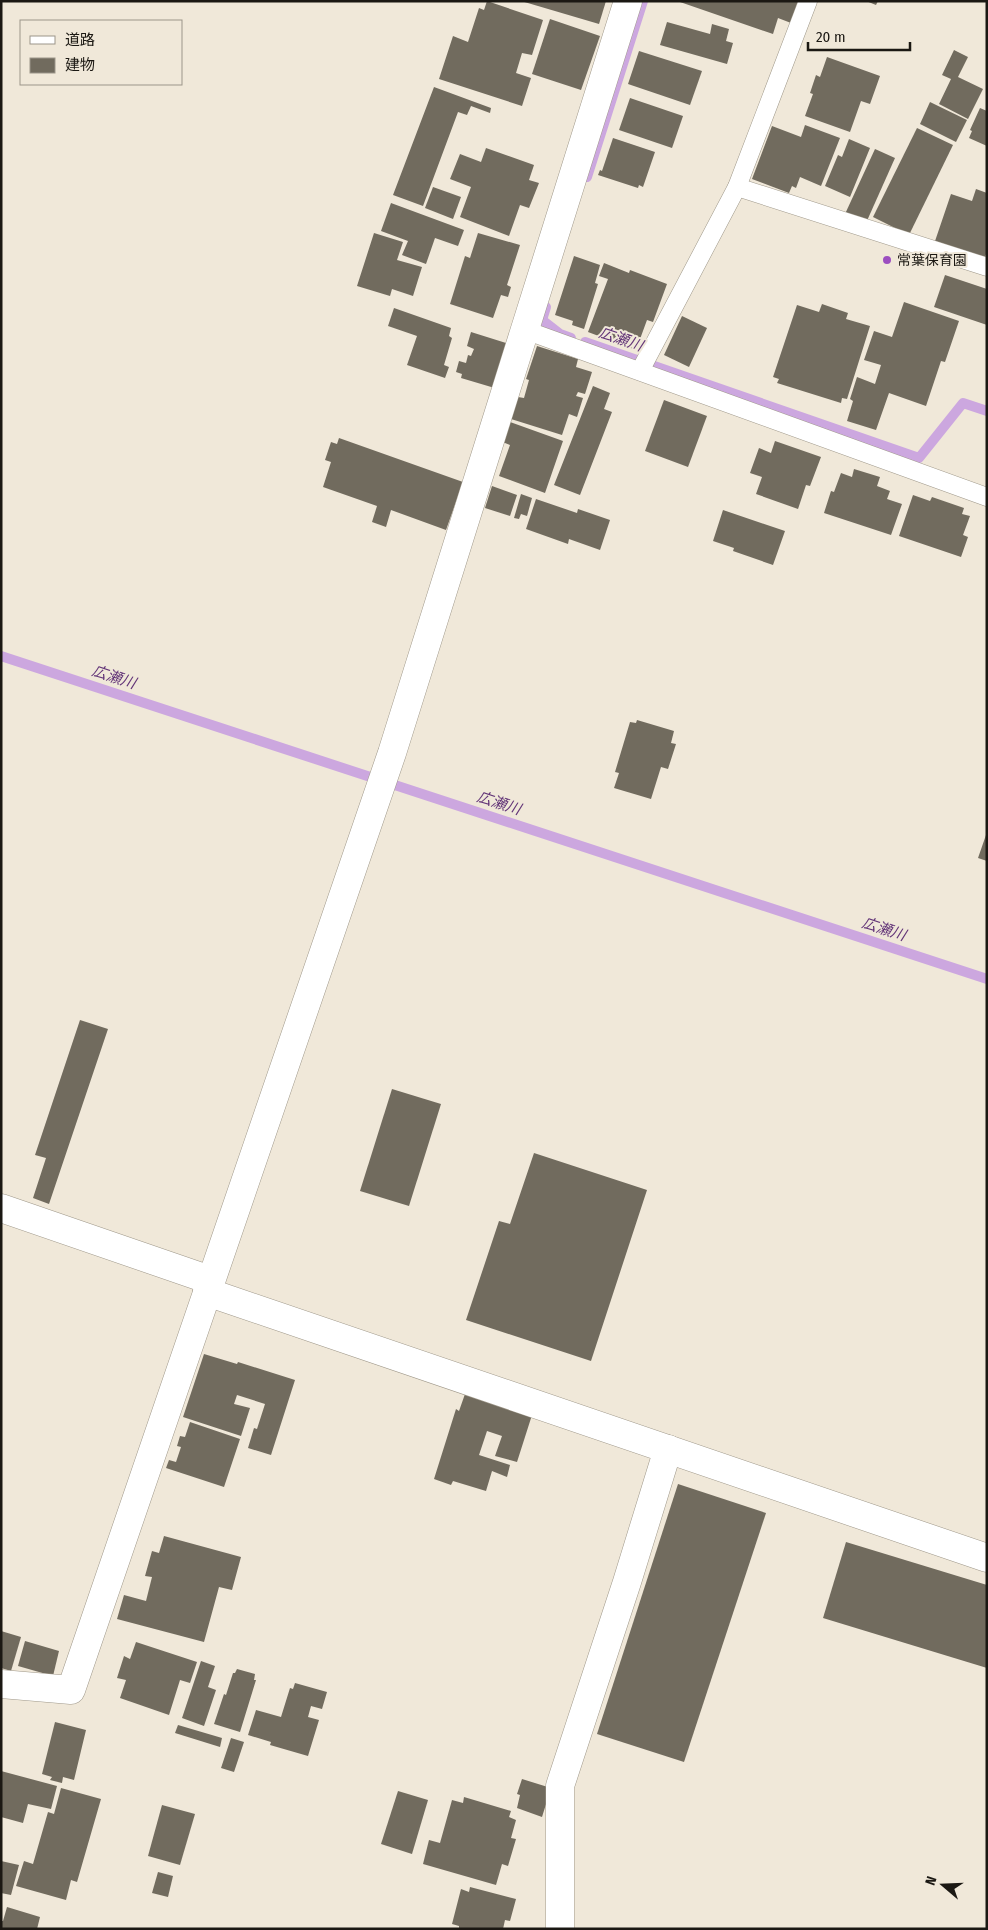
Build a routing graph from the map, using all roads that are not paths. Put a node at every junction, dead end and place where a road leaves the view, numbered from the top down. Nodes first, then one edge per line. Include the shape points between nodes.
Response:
1 (628, 1) edge
2 (808, 1) edge
3 (737, 186) junction
4 (987, 267) edge
5 (525, 330) junction
6 (640, 371) junction
7 (987, 497) edge
8 (1, 1208) edge
9 (209, 1286) junction
10 (668, 1449) junction
11 (987, 1558) edge
12 (1, 1684) edge
13 (560, 1929) edge

1 - 5 street
2 - 3 lane
3 - 4 lane
3 - 6 lane
5 - 6 lane
5 - 9 street via 392,753
6 - 7 lane
8 - 9 street
9 - 10 street
9 - 12 street via 71,1690
10 - 11 street
10 - 13 street via 560,1786

